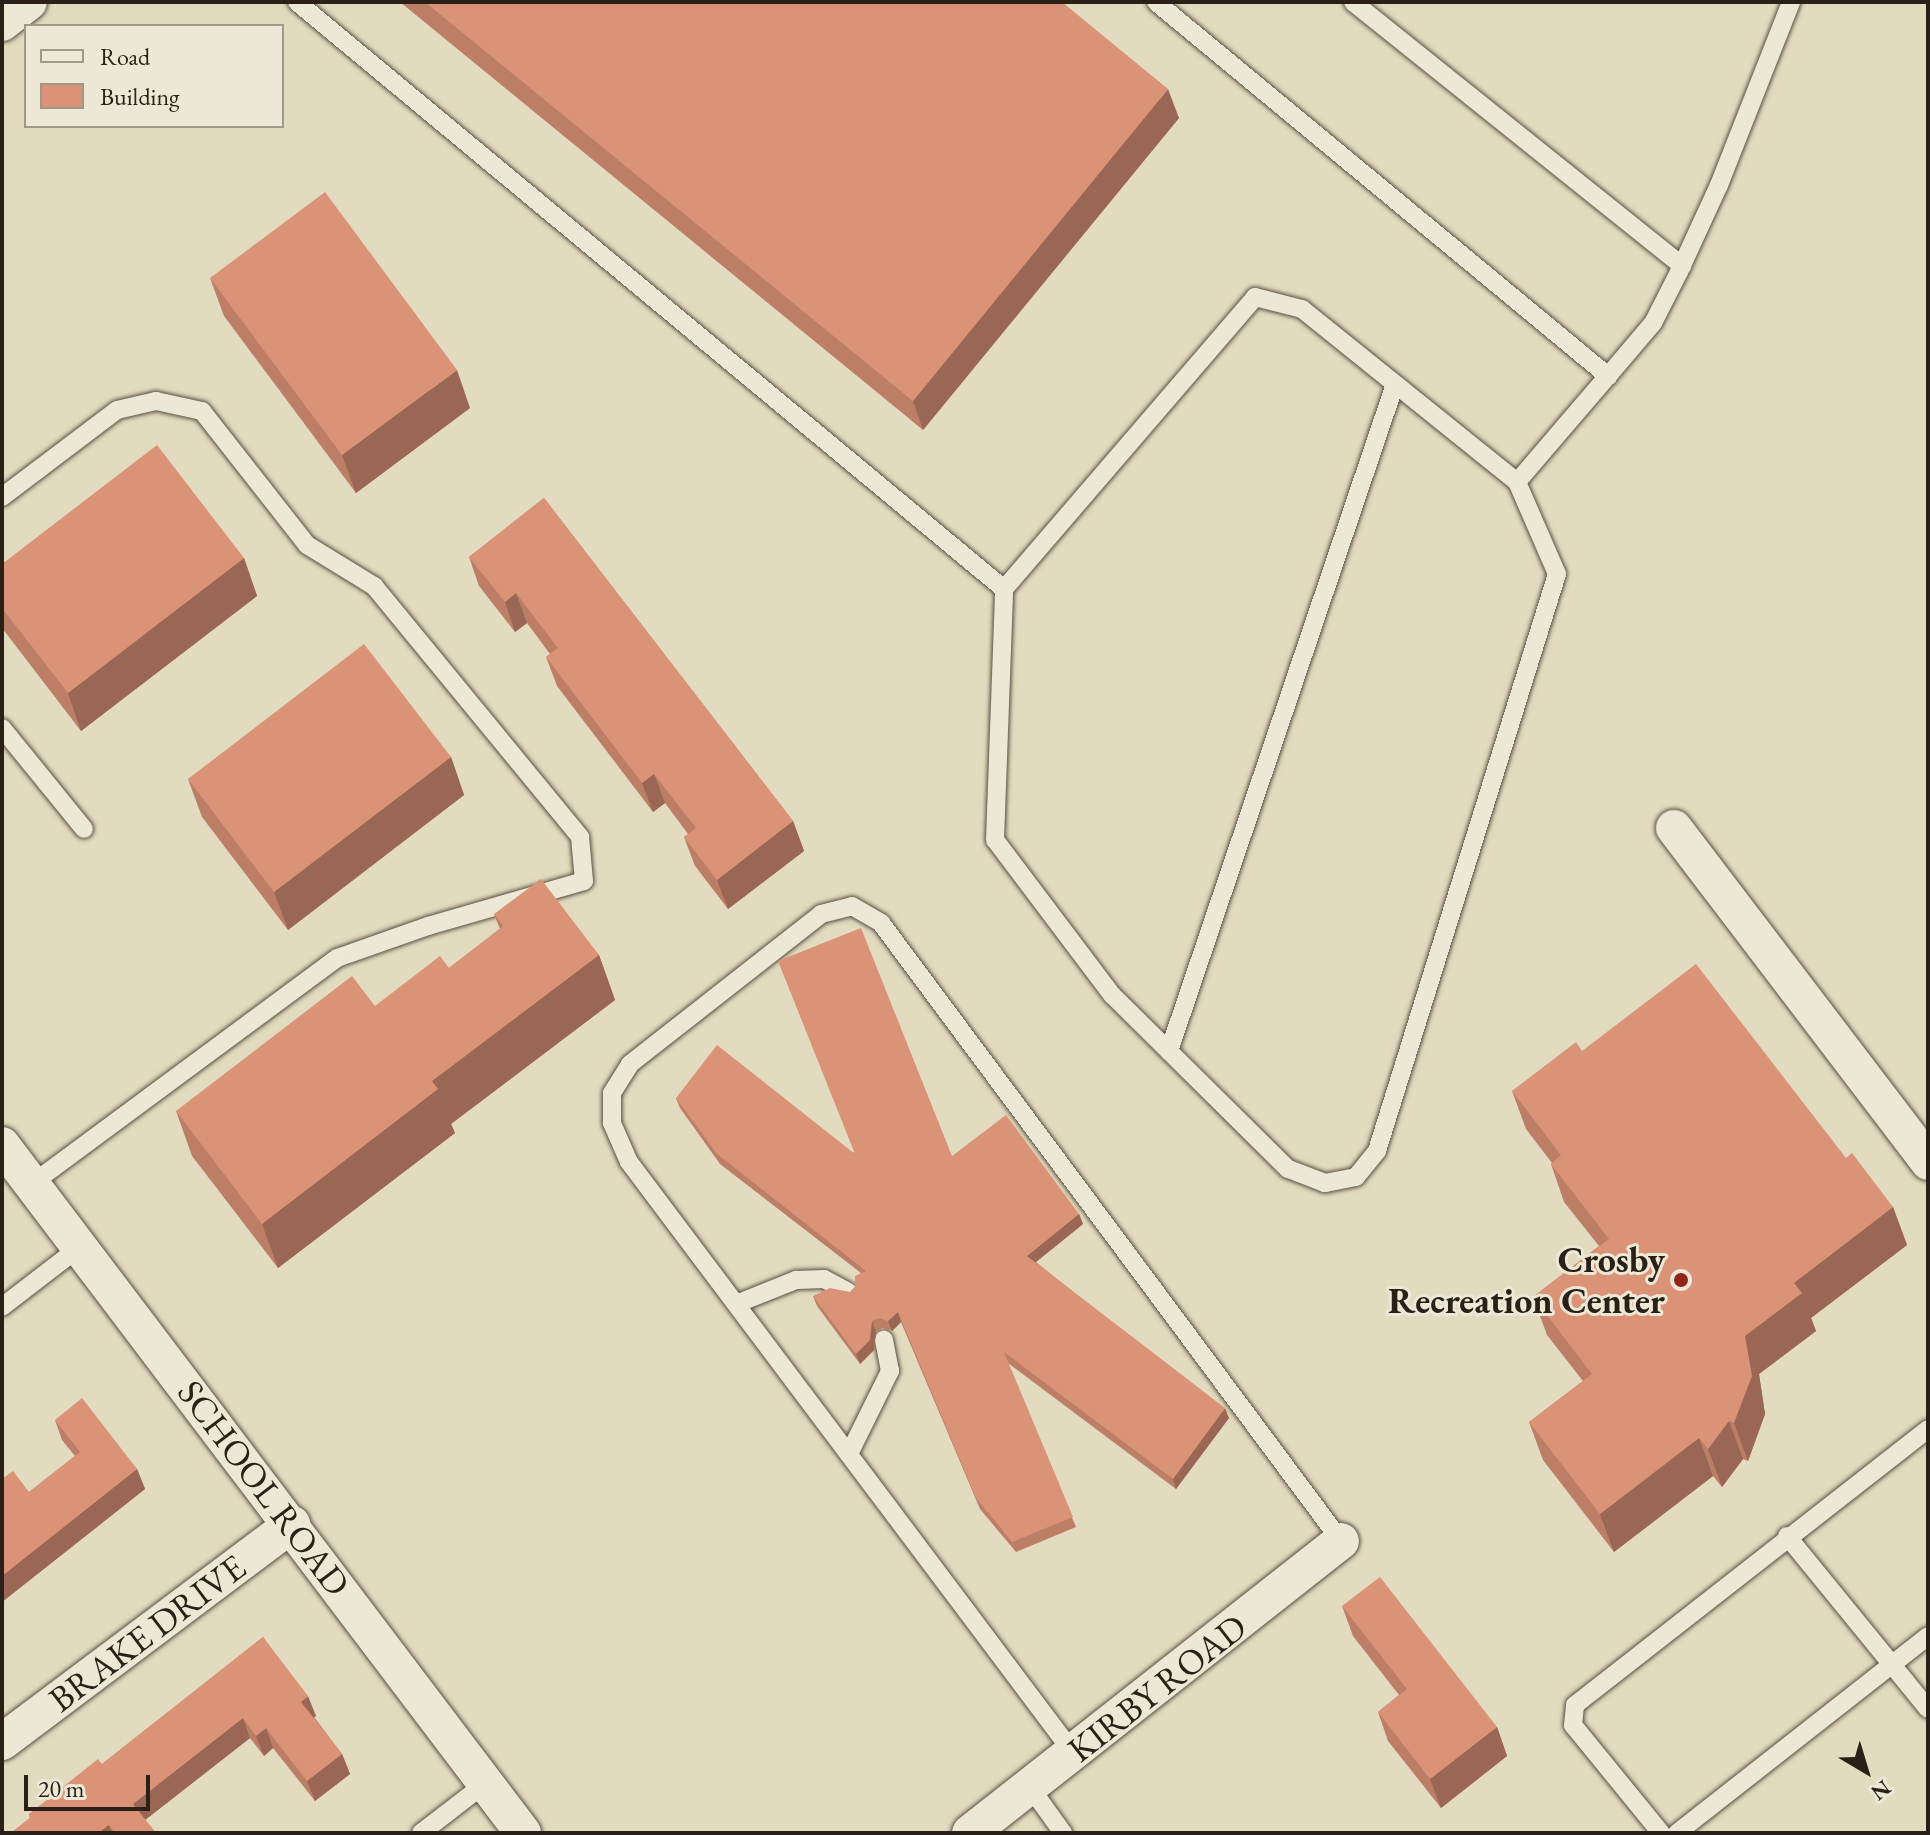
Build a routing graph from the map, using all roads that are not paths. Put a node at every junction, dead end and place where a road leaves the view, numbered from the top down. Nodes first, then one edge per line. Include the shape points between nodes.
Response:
1 (29, 2) edge
2 (297, 2) edge
3 (1156, 2) edge
4 (1353, 2) edge
5 (1791, 2) edge
6 (2, 23) edge
7 (1682, 266) junction
8 (1608, 376) junction
9 (1395, 384) junction
10 (1517, 482) junction
11 (2, 497) edge
12 (1004, 589) junction
13 (2, 728) edge
14 (1674, 828) dead end
15 (84, 829) dead end
16 (1169, 1051) junction
17 (2, 1145) edge
18 (1928, 1162) edge
19 (32, 1184) junction
20 (80, 1247) junction
21 (848, 1292) edge
22 (736, 1304) junction
23 (2, 1307) edge
24 (884, 1340) dead end
25 (1928, 1429) edge
26 (849, 1454) junction
27 (292, 1524) junction
28 (1787, 1536) junction
29 (1341, 1541) joint
30 (1928, 1636) edge
31 (1891, 1665) junction
32 (1928, 1709) edge
33 (2, 1742) edge
34 (1074, 1754) junction
35 (486, 1783) junction
36 (1030, 1787) junction
37 (421, 1833) edge
38 (523, 1833) edge
39 (970, 1833) edge
40 (1063, 1833) edge
41 (1661, 1833) edge
42 (1677, 1833) edge

1 - 6 street
2 - 12 lane
3 - 8 lane
4 - 7 lane
5 - 7 lane
7 - 8 lane via 1653,323
8 - 10 lane
9 - 10 lane
9 - 12 lane via 1302,309 1255,297
9 - 16 lane
10 - 16 lane via 1557,574 1377,1151 1356,1177 1325,1183 1288,1169
11 - 19 lane via 117,410 156,401 202,411 307,545 374,586 580,837 584,881 337,958
12 - 16 lane via 995,840 1112,995
13 - 15 lane
14 - 18 street
17 - 19 street, SCHOOL ROAD
19 - 20 street, SCHOOL ROAD
20 - 23 lane
20 - 27 street, SCHOOL ROAD
21 - 22 lane via 824,1279 796,1280
22 - 26 lane
22 - 29 lane via 629,1162 612,1123 612,1093 630,1064 821,914 852,906 881,923 912,961
24 - 26 lane via 890,1371
25 - 28 lane
26 - 34 lane
27 - 33 street, BRAKE DRIVE
27 - 35 street, SCHOOL ROAD
28 - 31 lane
28 - 41 lane via 1575,1705 1573,1725
29 - 34 street, KIRBY ROAD
30 - 31 lane
31 - 32 lane
31 - 42 lane
34 - 36 street, KIRBY ROAD
35 - 37 lane
35 - 38 street, SCHOOL ROAD
36 - 39 street, KIRBY ROAD
36 - 40 lane

